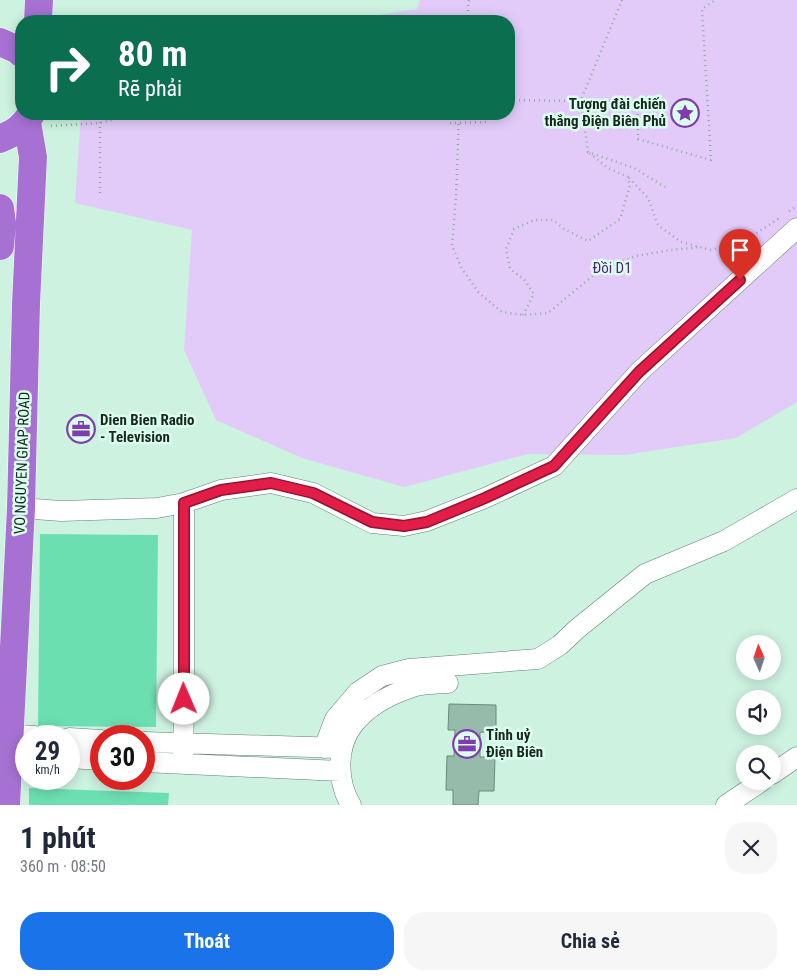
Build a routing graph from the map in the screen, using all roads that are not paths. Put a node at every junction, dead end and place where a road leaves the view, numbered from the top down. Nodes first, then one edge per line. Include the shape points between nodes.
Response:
1 (39, 0) edge
2 (38, 15) edge
3 (0, 42) edge
4 (15, 49) edge
5 (36, 120) edge
6 (0, 138) edge
7 (0, 208) edge
8 (797, 228) edge
9 (0, 246) edge
10 (797, 499) edge
11 (184, 503) junction
12 (21, 508) junction
13 (448, 683) dead end
14 (155, 743) edge
15 (182, 744) junction
16 (9, 747) edge
17 (333, 748) junction
18 (797, 757) edge
19 (155, 763) edge
20 (182, 764) junction
21 (781, 768) edge
22 (340, 770) junction
23 (748, 790) edge
24 (6, 805) edge
25 (351, 805) edge
26 (726, 805) edge

1 - 2 highway
3 - 4 highway
5 - 6 highway
5 - 12 highway, VO NGUYEN GIAP ROAD via 26,304
7 - 9 highway
8 - 11 street via 639,372 554,466 485,498 427,522 404,526 372,522 313,493 271,483 221,490
10 - 17 street via 724,541 644,574 538,660 409,669 382,676 358,692 335,718
11 - 12 street via 157,508 70,511
11 - 15 street
12 - 16 highway, VO NGUYEN GIAP ROAD
13 - 17 street via 412,687 376,703
14 - 15 street
15 - 17 street
15 - 20 street
16 - 24 highway, VO NGUYEN GIAP ROAD
17 - 22 street
18 - 21 street
19 - 20 street
20 - 22 street
22 - 25 street via 345,795
23 - 26 street

